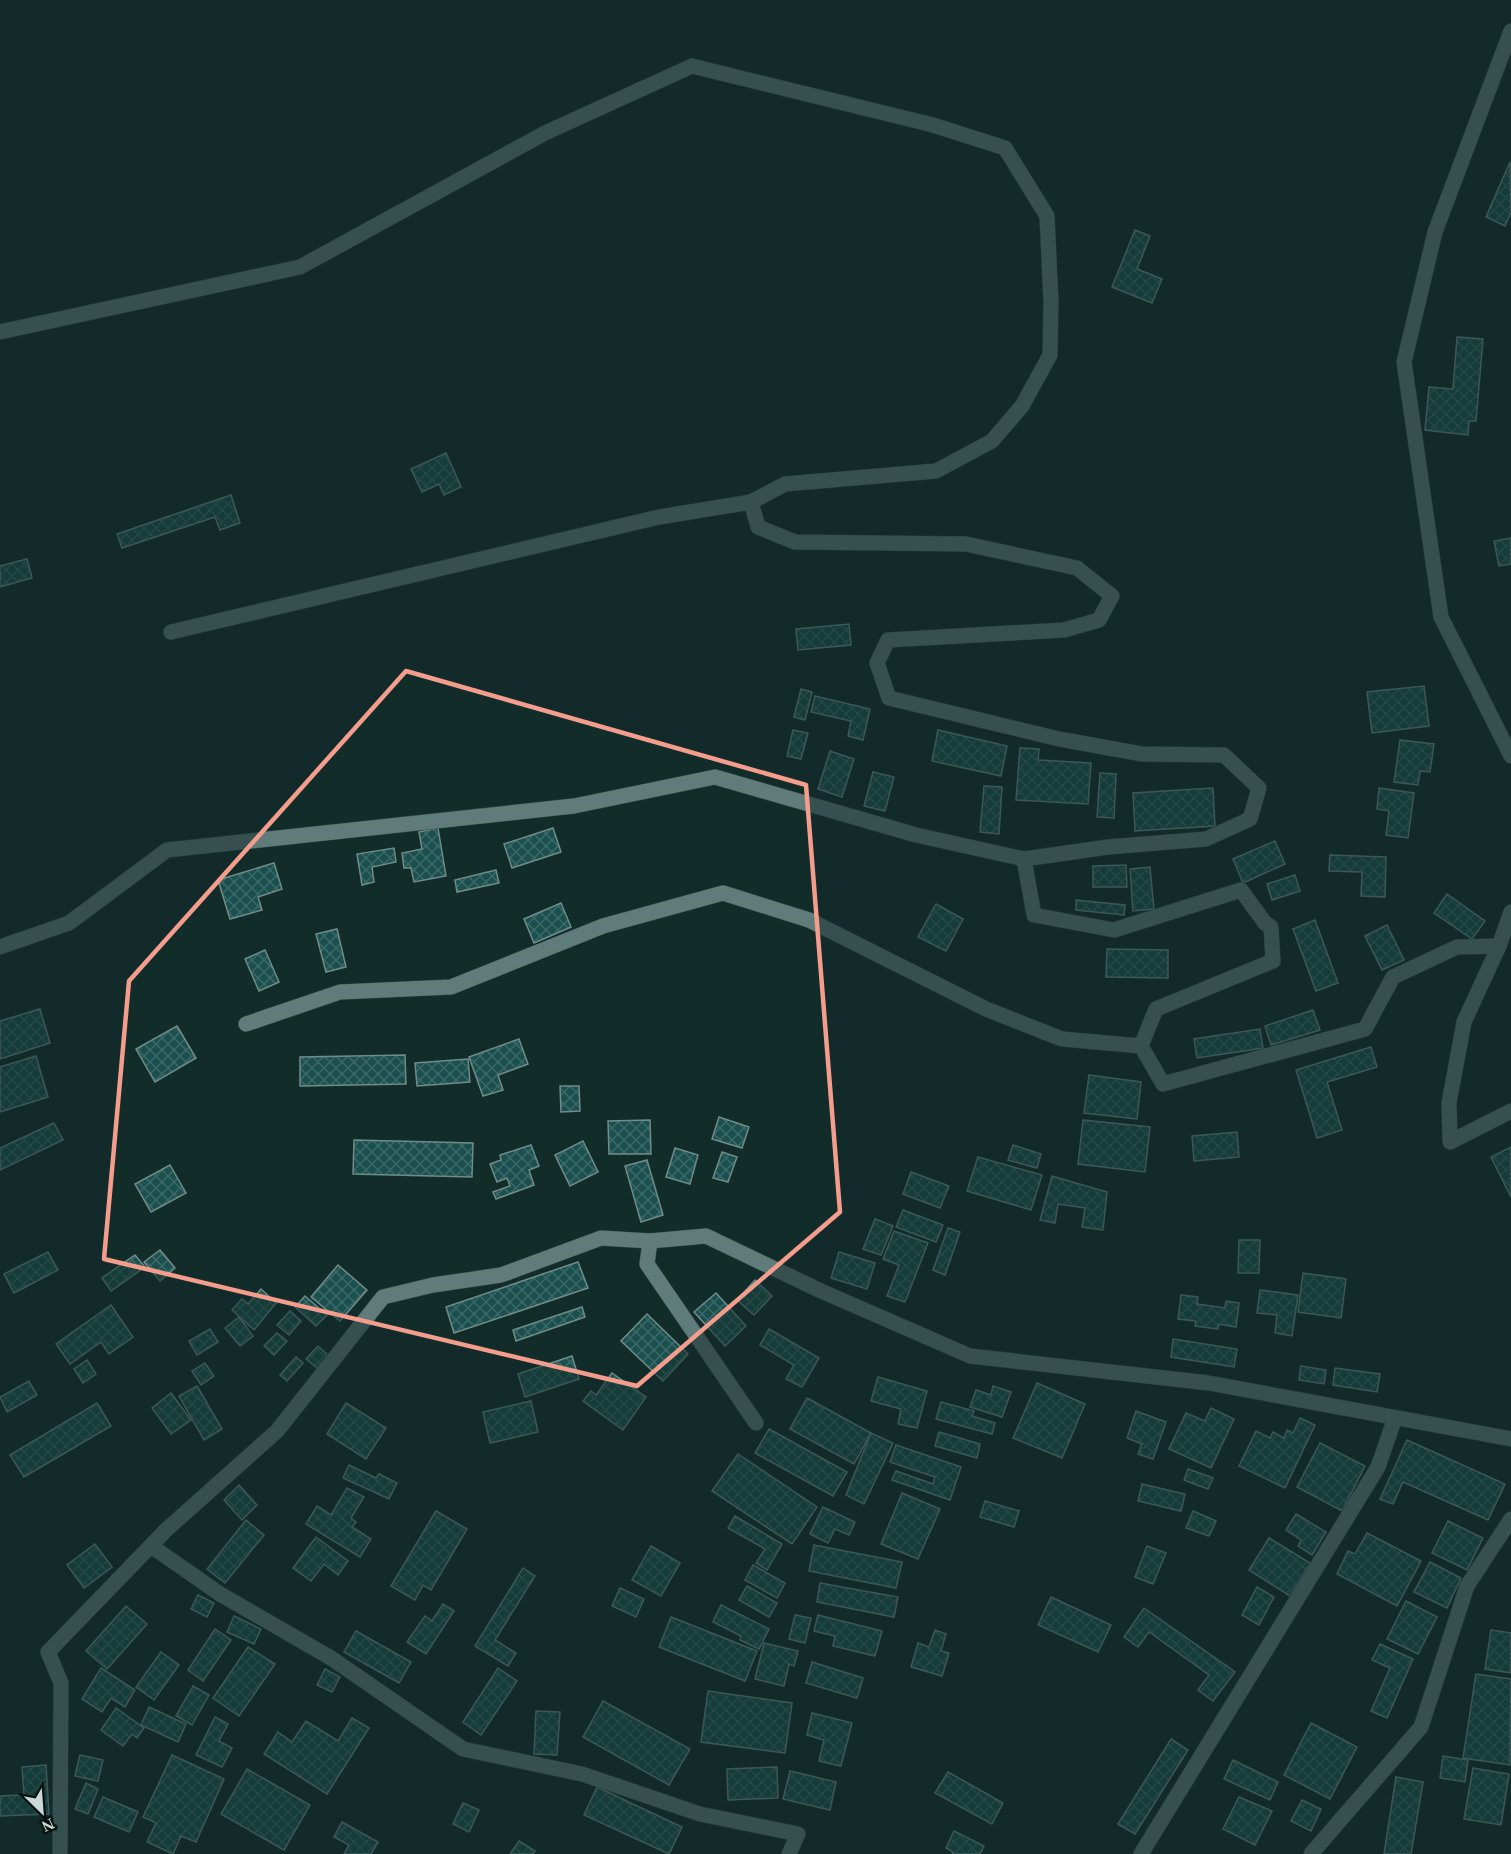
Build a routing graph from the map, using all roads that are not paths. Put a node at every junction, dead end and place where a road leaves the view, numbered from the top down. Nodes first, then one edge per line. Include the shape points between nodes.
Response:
1 (1511, 31) edge
2 (0, 332) edge
3 (751, 502) junction
4 (171, 632) dead end
5 (1511, 756) edge
6 (1024, 859) junction
7 (1511, 912) edge
8 (1499, 946) junction
9 (0, 947) edge
10 (246, 1024) dead end
11 (1141, 1046) junction
12 (1511, 1111) edge
13 (650, 1241) junction
14 (1395, 1418) junction
15 (756, 1423) dead end
16 (1511, 1439) edge
17 (1511, 1519) edge
18 (151, 1546) junction
19 (60, 1854) edge
20 (789, 1854) edge
21 (1141, 1854) edge
22 (1311, 1854) edge

1 - 5 street via 1435,232 1404,362 1442,617
2 - 3 street via 300,267 545,133 692,66 933,125 1005,148 1047,216 1050,355 1022,406 992,441 936,471 785,484
3 - 4 street via 659,518
3 - 6 street via 758,527 795,542 966,544 1077,568 1112,596 1099,620 1064,630 888,640 877,663 889,698 1059,739 1142,754 1224,755 1259,788 1250,819 1206,839
6 - 9 street via 916,835 715,777 574,806 167,850 69,923
6 - 11 street via 1034,915 1114,930 1241,890 1271,927 1273,961 1156,1009
7 - 8 street
8 - 11 street via 1457,947 1393,977 1365,1029 1163,1084
8 - 12 street via 1464,1022 1449,1103 1449,1142
10 - 11 street via 340,992 451,987 603,926 723,893 809,920 986,1009 1062,1039
13 - 14 street via 706,1236 970,1356 1209,1383
13 - 15 street via 646,1264
13 - 18 street via 601,1238 501,1275 433,1285 383,1298 277,1431
14 - 16 street
14 - 21 street via 1378,1467
17 - 22 street via 1467,1586 1421,1727
18 - 19 street via 48,1652 61,1683
18 - 20 street via 219,1594 331,1658 463,1749 582,1774 700,1814 798,1834

